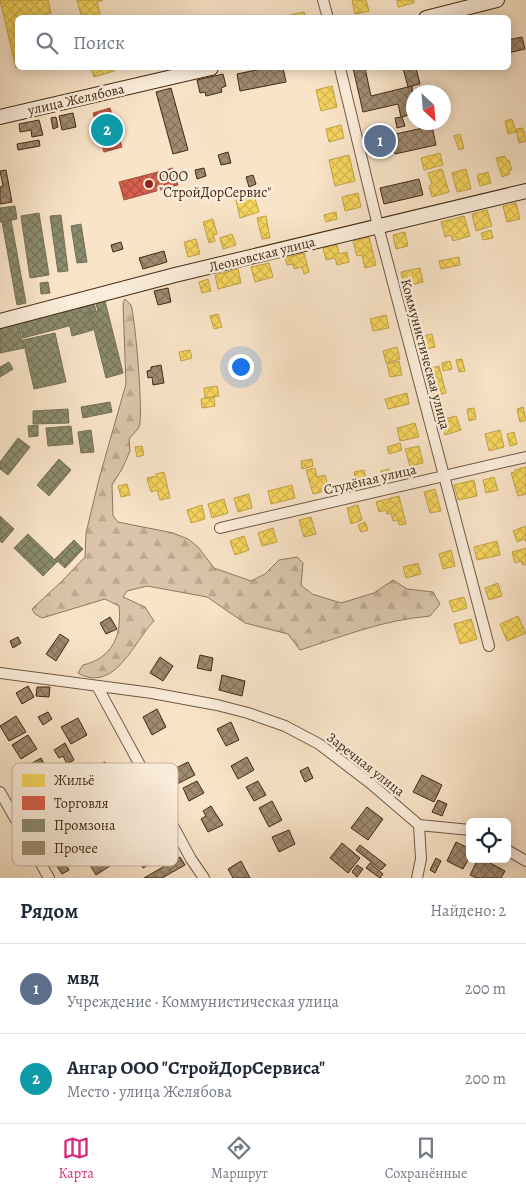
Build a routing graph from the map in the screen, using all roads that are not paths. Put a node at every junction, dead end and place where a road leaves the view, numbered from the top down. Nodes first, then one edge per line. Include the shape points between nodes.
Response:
1 (323, 0) edge
2 (497, 0) edge
3 (327, 15) edge
4 (438, 15) edge
5 (202, 70) edge
6 (340, 70) edge
7 (0, 117) edge
8 (526, 192) edge
9 (378, 226) junction
10 (0, 321) edge
11 (526, 457) edge
12 (443, 476) junction
13 (220, 528) dead end
14 (489, 646) dead end
15 (0, 673) edge
16 (97, 686) junction
17 (139, 763) edge
18 (0, 792) edge
19 (12, 813) edge
20 (418, 825) junction
21 (466, 830) edge
22 (178, 835) edge
23 (511, 852) edge
24 (526, 861) edge
25 (42, 866) edge
26 (49, 878) edge
27 (204, 878) edge
28 (417, 878) edge

1 - 3 street
2 - 4 street
5 - 7 street, улица Желябова
6 - 9 street, Коммунистическая улица
8 - 9 street, Леоновская улица
9 - 10 street, Леоновская улица
9 - 12 street, Коммунистическая улица
11 - 12 street, Студёная улица
12 - 13 street, Студёная улица
12 - 14 street, Коммунистическая улица
15 - 16 street, Заречная улица
16 - 17 street
16 - 20 street, Заречная улица via 217,704 285,726 319,744 370,782
18 - 19 street
20 - 21 street
20 - 28 street via 421,858
22 - 27 street
23 - 24 street
25 - 26 street

